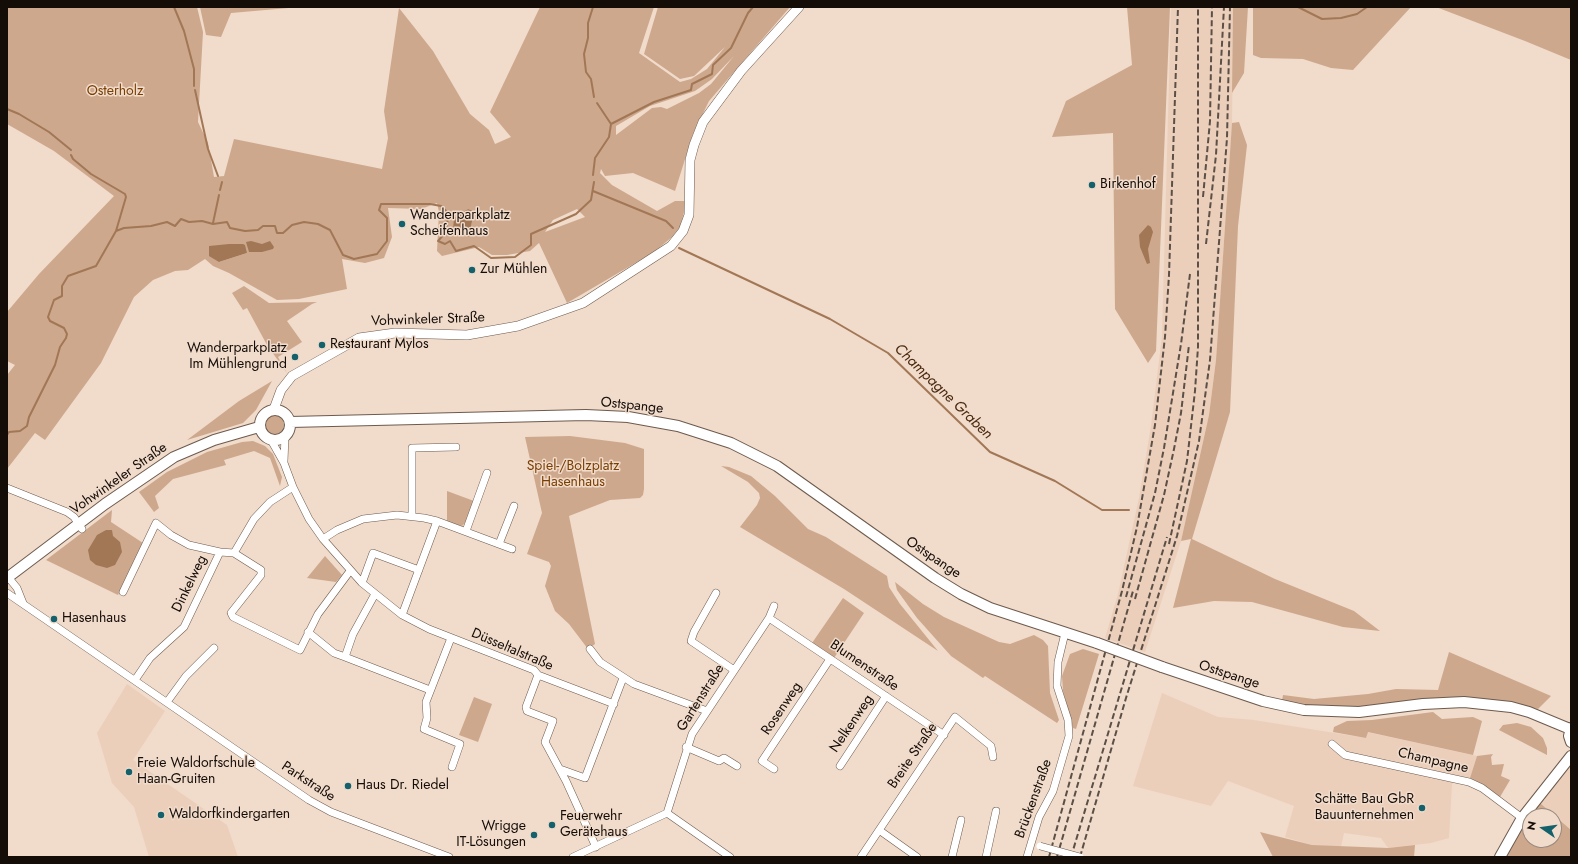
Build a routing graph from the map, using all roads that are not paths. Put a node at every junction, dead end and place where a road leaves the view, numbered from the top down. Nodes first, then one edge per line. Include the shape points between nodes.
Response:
1 (799, 7) edge
2 (274, 409) junction
3 (290, 422) junction
4 (259, 427) junction
5 (285, 436) junction
6 (271, 440) junction
7 (456, 447) dead end
8 (284, 463) junction
9 (487, 473) dead end
10 (293, 487) junction
11 (7, 488) edge
12 (514, 506) dead end
13 (412, 516) junction
14 (436, 521) junction
15 (80, 527) junction
16 (466, 532) junction
17 (323, 539) junction
18 (499, 544) junction
19 (512, 549) dead end
20 (220, 552) junction
21 (234, 553) junction
22 (419, 570) junction
23 (350, 571) junction
24 (8, 577) edge
25 (362, 583) junction
26 (123, 592) dead end
27 (7, 593) edge
28 (716, 593) dead end
29 (375, 594) junction
30 (23, 603) junction
31 (774, 606) dead end
32 (402, 615) junction
33 (769, 618) junction
34 (308, 632) junction
35 (1065, 633) junction
36 (451, 638) junction
37 (214, 648) dead end
38 (590, 649) dead end
39 (345, 657) junction
40 (830, 659) junction
41 (734, 670) junction
42 (538, 675) junction
43 (623, 678) junction
44 (135, 680) junction
45 (430, 690) junction
46 (886, 696) junction
47 (167, 702) junction
48 (614, 704) junction
49 (707, 711) junction
50 (1571, 728) edge
51 (944, 734) junction
52 (1571, 742) edge
53 (1332, 744) dead end
54 (686, 748) junction
55 (993, 756) dead end
56 (1571, 756) edge
57 (737, 766) dead end
58 (840, 766) dead end
59 (452, 767) dead end
60 (560, 769) junction
61 (774, 770) dead end
62 (1530, 808) edge
63 (996, 811) dead end
64 (667, 813) junction
65 (1522, 818) joint
66 (961, 820) dead end
67 (878, 830) junction
68 (1031, 843) junction
69 (596, 847) junction
70 (449, 857) edge
71 (573, 857) edge
72 (730, 857) edge
73 (860, 857) edge
74 (916, 857) edge
75 (952, 857) edge
76 (986, 857) edge
77 (1027, 857) edge
78 (1080, 857) edge
79 (1500, 857) edge

1 - 2 street, Vohwinkeler Straße via 741,71 703,122 690,160 689,215 683,231 671,246 583,303 518,326 467,335 390,333 359,338 292,376 284,385
2 - 3 main road via 285,413
2 - 4 main road via 262,415
3 - 5 main road via 289,431
3 - 35 main road, Ostspange via 586,415 628,417 678,426 731,443 777,466 961,594 990,608
4 - 6 main road via 263,435
4 - 15 main road, Vohwinkeler Straße via 214,440 174,457
5 - 6 main road
5 - 8 street, Düsseltalstraße
6 - 8 street, Düsseltalstraße
7 - 13 street via 412,448
8 - 10 street, Düsseltalstraße
9 - 16 street
10 - 17 street, Düsseltalstraße via 309,519
10 - 21 street via 270,502 254,519
11 - 15 street via 67,512 74,517
12 - 18 street
13 - 14 street
13 - 17 street via 380,516 363,520 337,530
14 - 16 street
14 - 22 street
15 - 24 main road, Vohwinkeler Straße
16 - 18 street
17 - 23 street, Düsseltalstraße
18 - 19 street
20 - 21 street, Dinkelweg
20 - 26 street, Dinkelweg via 188,544 156,523
20 - 44 street, Dinkelweg via 184,627 150,658
21 - 34 street, Dinkelweg via 257,566 261,570 261,575 231,613 232,617 300,650
22 - 25 street via 373,554
22 - 32 street
23 - 25 street, Düsseltalstraße
23 - 34 street via 334,590
24 - 30 street, Parkstraße
25 - 29 street, Düsseltalstraße
27 - 30 street, Parkstraße
28 - 41 street via 691,641
29 - 32 street, Düsseltalstraße
29 - 39 street via 353,634
30 - 44 street, Parkstraße
31 - 33 street, Gartenstraße
32 - 36 street, Düsseltalstraße
33 - 40 street, Blumenstraße
33 - 41 street, Gartenstraße
34 - 39 street via 334,653
35 - 50 main road, Ostspange, bridge via 1262,701 1304,710 1359,712 1464,702 1511,707
35 - 68 street, Brückenstraße via 1058,662 1057,686 1068,720 1068,736 1053,792 1039,817
36 - 42 street, Düsseltalstraße via 534,670
36 - 45 street
37 - 47 street via 186,676
38 - 43 street via 600,662
39 - 45 street
40 - 46 street, Blumenstraße
40 - 61 street, Rosenweg via 762,762
41 - 49 street, Gartenstraße
42 - 48 street, Düsseltalstraße
42 - 60 street via 526,707 527,711 553,721 545,742
43 - 48 street
43 - 49 street
44 - 47 street, Parkstraße
45 - 59 street via 426,702 427,718 424,730 460,744
46 - 51 street, Blumenstraße
46 - 58 street, Nelkenweg
47 - 70 street, Parkstraße via 309,800 331,812
48 - 60 street via 585,778
49 - 54 street, Gartenstraße
50 - 52 main road
51 - 55 street, Breite Straße via 955,717 991,746
51 - 67 street, Breite Straße
53 - 65 street, Champagne via 1345,755 1469,782 1482,788
54 - 57 street via 719,761 724,758
54 - 64 street, Gartenstraße
56 - 62 main road
60 - 69 street
63 - 76 street
64 - 69 street
64 - 72 street
65 - 79 main road
66 - 75 street
67 - 73 street, Breite Straße
67 - 74 street
68 - 77 street, Brückenstraße
68 - 78 street, bridge
69 - 71 street

